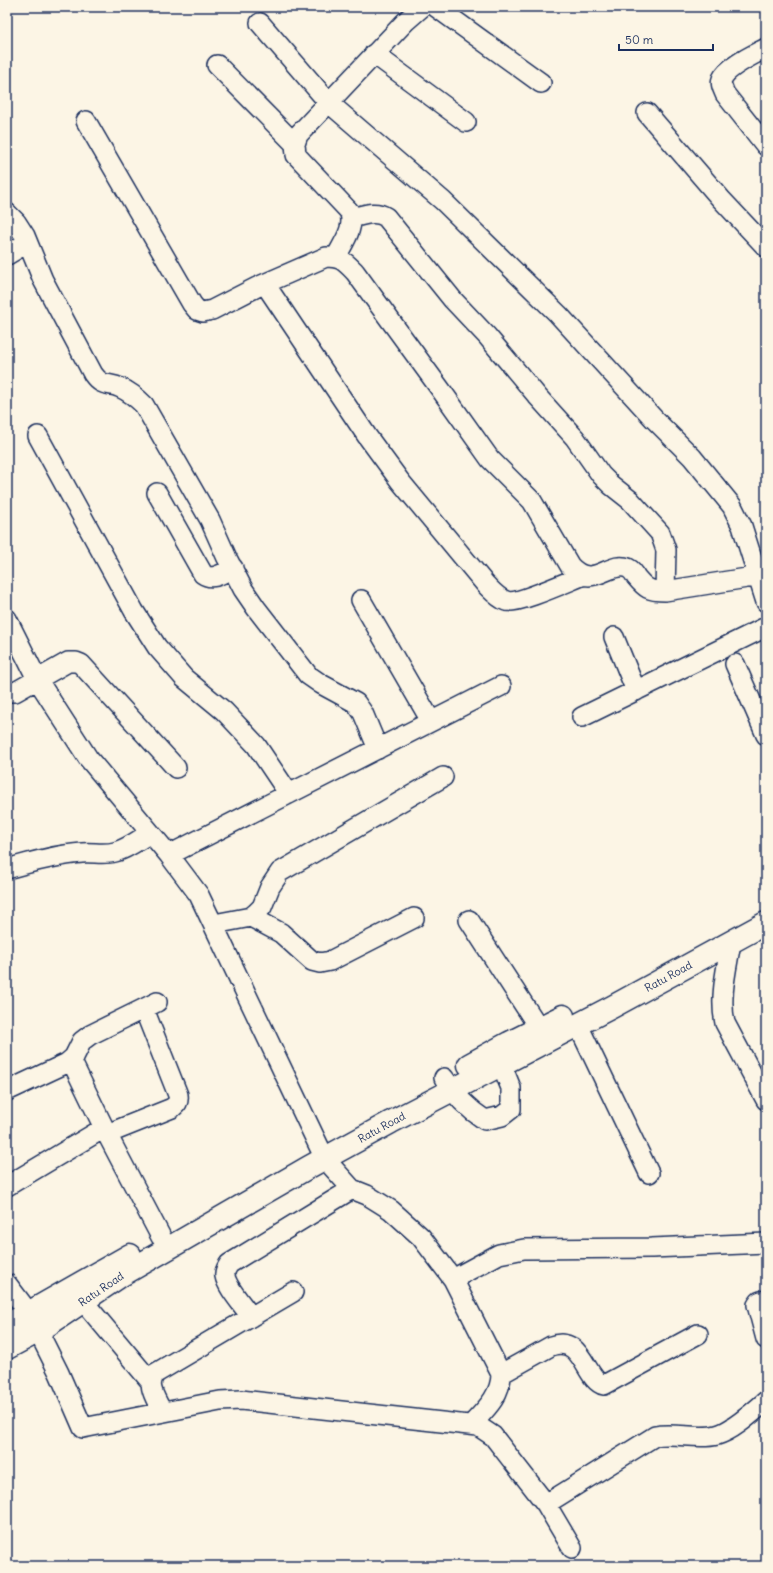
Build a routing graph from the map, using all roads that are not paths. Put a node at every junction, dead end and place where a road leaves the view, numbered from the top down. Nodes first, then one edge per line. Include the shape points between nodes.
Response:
1 (422, 7) edge
2 (436, 7) edge
3 (260, 22) dead end
4 (766, 48) edge
5 (374, 54) junction
6 (217, 65) dead end
7 (541, 83) dead end
8 (329, 102) junction
9 (647, 113) dead end
10 (86, 121) dead end
11 (466, 122) dead end
12 (295, 144) junction
13 (766, 146) edge
14 (7, 213) edge
15 (352, 218) junction
16 (27, 243) junction
17 (766, 247) edge
18 (7, 255) edge
19 (336, 257) junction
20 (266, 284) junction
21 (38, 436) dead end
22 (157, 493) dead end
23 (233, 568) junction
24 (582, 576) junction
25 (761, 576) edge
26 (665, 591) junction
27 (361, 600) dead end
28 (766, 602) edge
29 (7, 619) edge
30 (766, 626) edge
31 (614, 637) dead end
32 (735, 664) dead end
33 (37, 679) junction
34 (501, 686) dead end
35 (636, 691) junction
36 (7, 692) edge
37 (582, 717) dead end
38 (432, 721) junction
39 (766, 735) edge
40 (378, 748) junction
41 (176, 768) dead end
42 (443, 777) dead end
43 (289, 794) junction
44 (150, 833) junction
45 (169, 855) junction
46 (7, 869) edge
47 (766, 906) edge
48 (251, 917) junction
49 (414, 918) dead end
50 (469, 920) dead end
51 (766, 923) edge
52 (214, 924) junction
53 (731, 942) junction
54 (578, 1024) junction
55 (539, 1028) junction
56 (498, 1058) junction
57 (71, 1060) junction
58 (448, 1084) junction
59 (7, 1091) edge
60 (766, 1100) edge
61 (106, 1131) junction
62 (323, 1153) junction
63 (648, 1173) dead end
64 (7, 1186) edge
65 (352, 1189) junction
66 (162, 1237) junction
67 (766, 1243) edge
68 (453, 1279) junction
69 (8, 1287) edge
70 (293, 1292) dead end
71 (766, 1300) edge
72 (83, 1301) junction
73 (251, 1317) junction
74 (34, 1322) junction
75 (7, 1325) edge
76 (698, 1334) dead end
77 (766, 1339) edge
78 (7, 1348) edge
79 (501, 1374) junction
80 (150, 1381) junction
81 (766, 1402) edge
82 (162, 1412) junction
83 (471, 1425) junction
84 (546, 1504) junction
85 (572, 1548) dead end

1 - 5 street
2 - 7 street
3 - 8 street
4 - 13 street via 726,72 721,86
5 - 8 street
5 - 11 street
6 - 12 street
8 - 12 street via 298,135
8 - 25 street via 448,207 558,314 692,457 732,506
9 - 17 street
10 - 20 street via 197,310 212,310
12 - 15 street via 296,155 349,211
14 - 16 street via 16,222
15 - 19 street via 352,225
15 - 26 street via 375,213 386,217 453,300 575,438 601,475 630,500 660,533 666,550
16 - 18 street
16 - 23 street via 43,280 93,374 101,383 128,391 144,405 210,520
19 - 20 street via 326,257
19 - 24 street via 355,272 490,459 532,501 570,566
20 - 24 street via 400,481 498,597 507,602 518,600
21 - 43 street via 134,611 157,647 184,678 224,711 256,745
22 - 23 street via 203,574 210,578
23 - 40 street via 256,608 308,675 356,703
24 - 26 street via 626,567 651,591
25 - 26 street
25 - 28 street
27 - 38 street
29 - 33 street
30 - 35 street
31 - 35 street
32 - 39 street
33 - 36 street via 15,692
33 - 41 street via 68,662 81,664
33 - 44 street via 88,758
34 - 38 street
35 - 37 street
38 - 40 street
40 - 43 street
42 - 48 street via 280,872 270,887 262,907
43 - 45 street
44 - 45 street
44 - 46 street via 118,852 57,856
45 - 52 street via 199,895
47 - 55 main road, Ratu Road
48 - 49 street via 281,933 312,961 320,963 330,961
48 - 52 street
50 - 55 street
51 - 53 main road, Ratu Road
52 - 62 street
53 - 54 main road, Ratu Road
53 - 60 street via 724,985 723,1014 725,1023
54 - 56 main road, Ratu Road
54 - 63 street
55 - 56 main road, Ratu Road
56 - 58 main road, Ratu Road
56 - 58 street via 511,1088 511,1109 502,1116 485,1120 470,1110
57 - 59 street
57 - 61 street
57 - 61 street via 82,1041 151,1005 179,1100 172,1108
58 - 62 main road, Ratu Road
61 - 64 street
61 - 66 street
62 - 65 street
62 - 66 main road, Ratu Road
62 - 72 main road, Ratu Road
65 - 68 street via 368,1195 408,1225 421,1237
65 - 73 street via 229,1264 225,1270 225,1277
66 - 74 main road, Ratu Road via 74,1286
67 - 68 street via 652,1248 524,1249 499,1254
68 - 79 street
69 - 74 street
70 - 73 street
71 - 77 street via 760,1301 757,1305
72 - 74 main road, Ratu Road
72 - 80 street
73 - 80 street via 156,1373
74 - 75 main road, Ratu Road
74 - 78 main road, Ratu Road
74 - 82 street via 83,1428
76 - 79 street via 604,1385 598,1381 578,1354 565,1344 551,1346
79 - 83 street via 500,1388 494,1399
80 - 82 street
81 - 84 street via 729,1430 717,1435 655,1436
82 - 83 street via 220,1401 241,1400
83 - 84 street via 478,1426 493,1436
84 - 85 street

